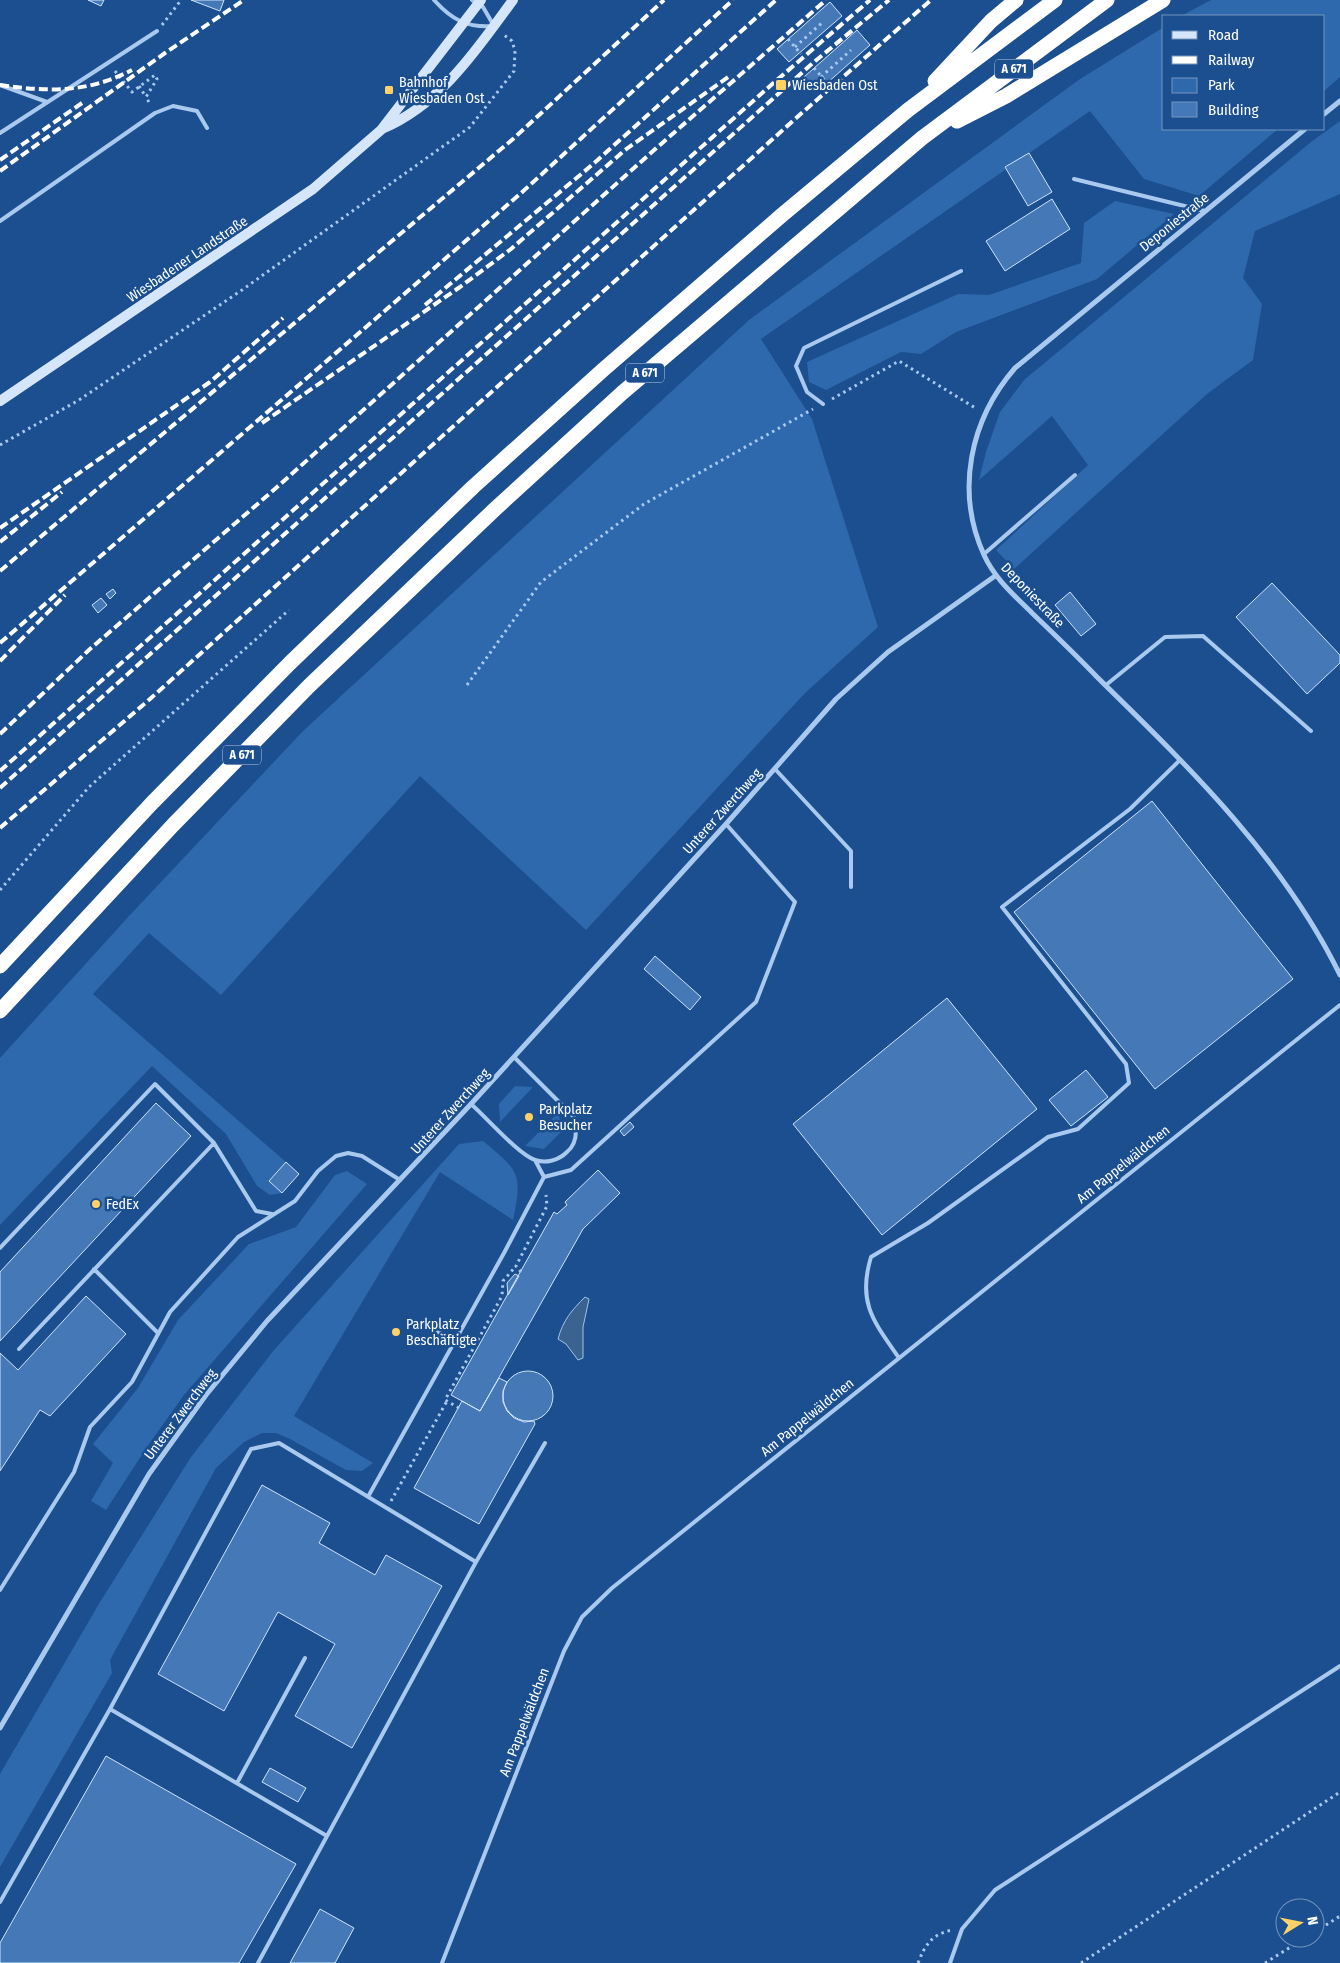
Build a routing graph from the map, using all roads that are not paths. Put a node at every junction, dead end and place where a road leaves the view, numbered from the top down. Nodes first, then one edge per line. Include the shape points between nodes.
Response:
1 (434, 0) edge
2 (514, 0) edge
3 (1016, 0) edge
4 (1055, 0) edge
5 (1107, 0) edge
6 (1163, 0) edge
7 (477, 1) edge
8 (462, 24) junction
9 (494, 26) junction
10 (157, 31) road end
11 (0, 85) edge
12 (1340, 101) edge
13 (47, 102) junction
14 (908, 110) junction
15 (1325, 113) edge
16 (207, 128) dead end
17 (382, 130) junction
18 (1304, 130) edge
19 (0, 133) edge
20 (922, 138) junction
21 (1074, 179) dead end
22 (1205, 211) junction
23 (0, 221) edge
24 (961, 271) dead end
25 (0, 401) edge
26 (824, 404) road end
27 (1075, 475) dead end
28 (984, 554) junction
29 (995, 576) junction
30 (1106, 685) junction
31 (1311, 732) dead end
32 (1180, 760) junction
33 (775, 769) junction
34 (726, 824) junction
35 (851, 887) dead end
36 (0, 966) edge
37 (1340, 975) edge
38 (1340, 1005) edge
39 (0, 1011) edge
40 (514, 1057) junction
41 (471, 1104) junction
42 (214, 1143) junction
43 (535, 1160) junction
44 (544, 1177) junction
45 (400, 1180) junction
46 (272, 1214) junction
47 (0, 1248) edge
48 (94, 1270) junction
49 (424, 1323) dead end
50 (158, 1333) junction
51 (455, 1342) junction
52 (19, 1349) dead end
53 (898, 1358) junction
54 (544, 1443) dead end
55 (369, 1495) junction
56 (476, 1562) junction
57 (0, 1590) edge
58 (305, 1658) dead end
59 (1340, 1666) edge
60 (110, 1709) junction
61 (0, 1728) edge
62 (237, 1783) junction
63 (327, 1836) junction
64 (0, 1902) edge
65 (258, 1963) edge
66 (442, 1963) edge
67 (950, 1963) edge

1 - 8 lane
2 - 9 main road, Wiesbadener Landstraße
3 - 14 highway via 991,21
4 - 14 highway, A 671
5 - 20 highway, A 671
6 - 20 highway via 1006,96
7 - 8 main road, Wiesbadener Landstraße
7 - 9 lane
8 - 9 lane
8 - 17 main road, Wiesbadener Landstraße
9 - 17 main road, Wiesbadener Landstraße via 446,84 415,110
10 - 13 lane
11 - 13 lane
12 - 15 street
13 - 19 lane
14 - 36 highway, A 671 via 604,368 473,487 290,663 159,796
16 - 23 lane via 197,111 174,106 155,112
17 - 25 main road, Wiesbadener Landstraße via 313,189
18 - 22 street, Deponiestraße
20 - 39 highway, A 671 via 622,393 494,510 309,686 173,825
21 - 22 lane
22 - 28 street, Deponiestraße via 1015,368 1003,382 984,414 971,455 972,518
24 - 26 lane via 804,348 796,366 807,392
27 - 28 lane
28 - 29 street, Deponiestraße
29 - 30 street, Deponiestraße
29 - 33 street, Unterer Zwerchweg via 888,652 836,699
30 - 31 lane via 1165,638 1202,636
30 - 32 street, Deponiestraße
32 - 37 street, Deponiestraße via 1270,861 1312,923
32 - 53 lane via 1130,809 1002,906 1126,1064 1129,1083 1078,1129 1048,1137 928,1222 871,1257 866,1273 865,1297 870,1316
33 - 34 street, Unterer Zwerchweg
33 - 35 lane via 851,851
34 - 40 street, Unterer Zwerchweg
34 - 44 lane via 795,902 756,1002 571,1170
38 - 53 lane, Am Pappelwäldchen
40 - 41 street, Unterer Zwerchweg
40 - 43 lane via 574,1116 575,1141 564,1155 547,1162
41 - 43 lane via 524,1154
41 - 45 street, Unterer Zwerchweg
42 - 46 lane via 256,1211
42 - 47 lane via 155,1084
42 - 48 lane
43 - 44 lane
44 - 51 lane
45 - 46 lane via 362,1156 336,1156 318,1171 294,1201
45 - 61 street, Unterer Zwerchweg via 267,1321 206,1395 149,1474
46 - 50 lane via 238,1237 170,1312
48 - 50 lane
48 - 52 lane
49 - 51 lane
50 - 57 lane via 132,1382 90,1427 74,1472
51 - 55 lane
53 - 66 lane, Am Pappelwäldchen via 612,1588 582,1617 564,1651
54 - 56 lane
55 - 56 lane
55 - 60 lane via 279,1443 251,1449
56 - 63 lane
58 - 62 lane
59 - 67 lane via 994,1890 962,1929
60 - 62 lane
60 - 64 lane
62 - 63 lane
63 - 65 lane

